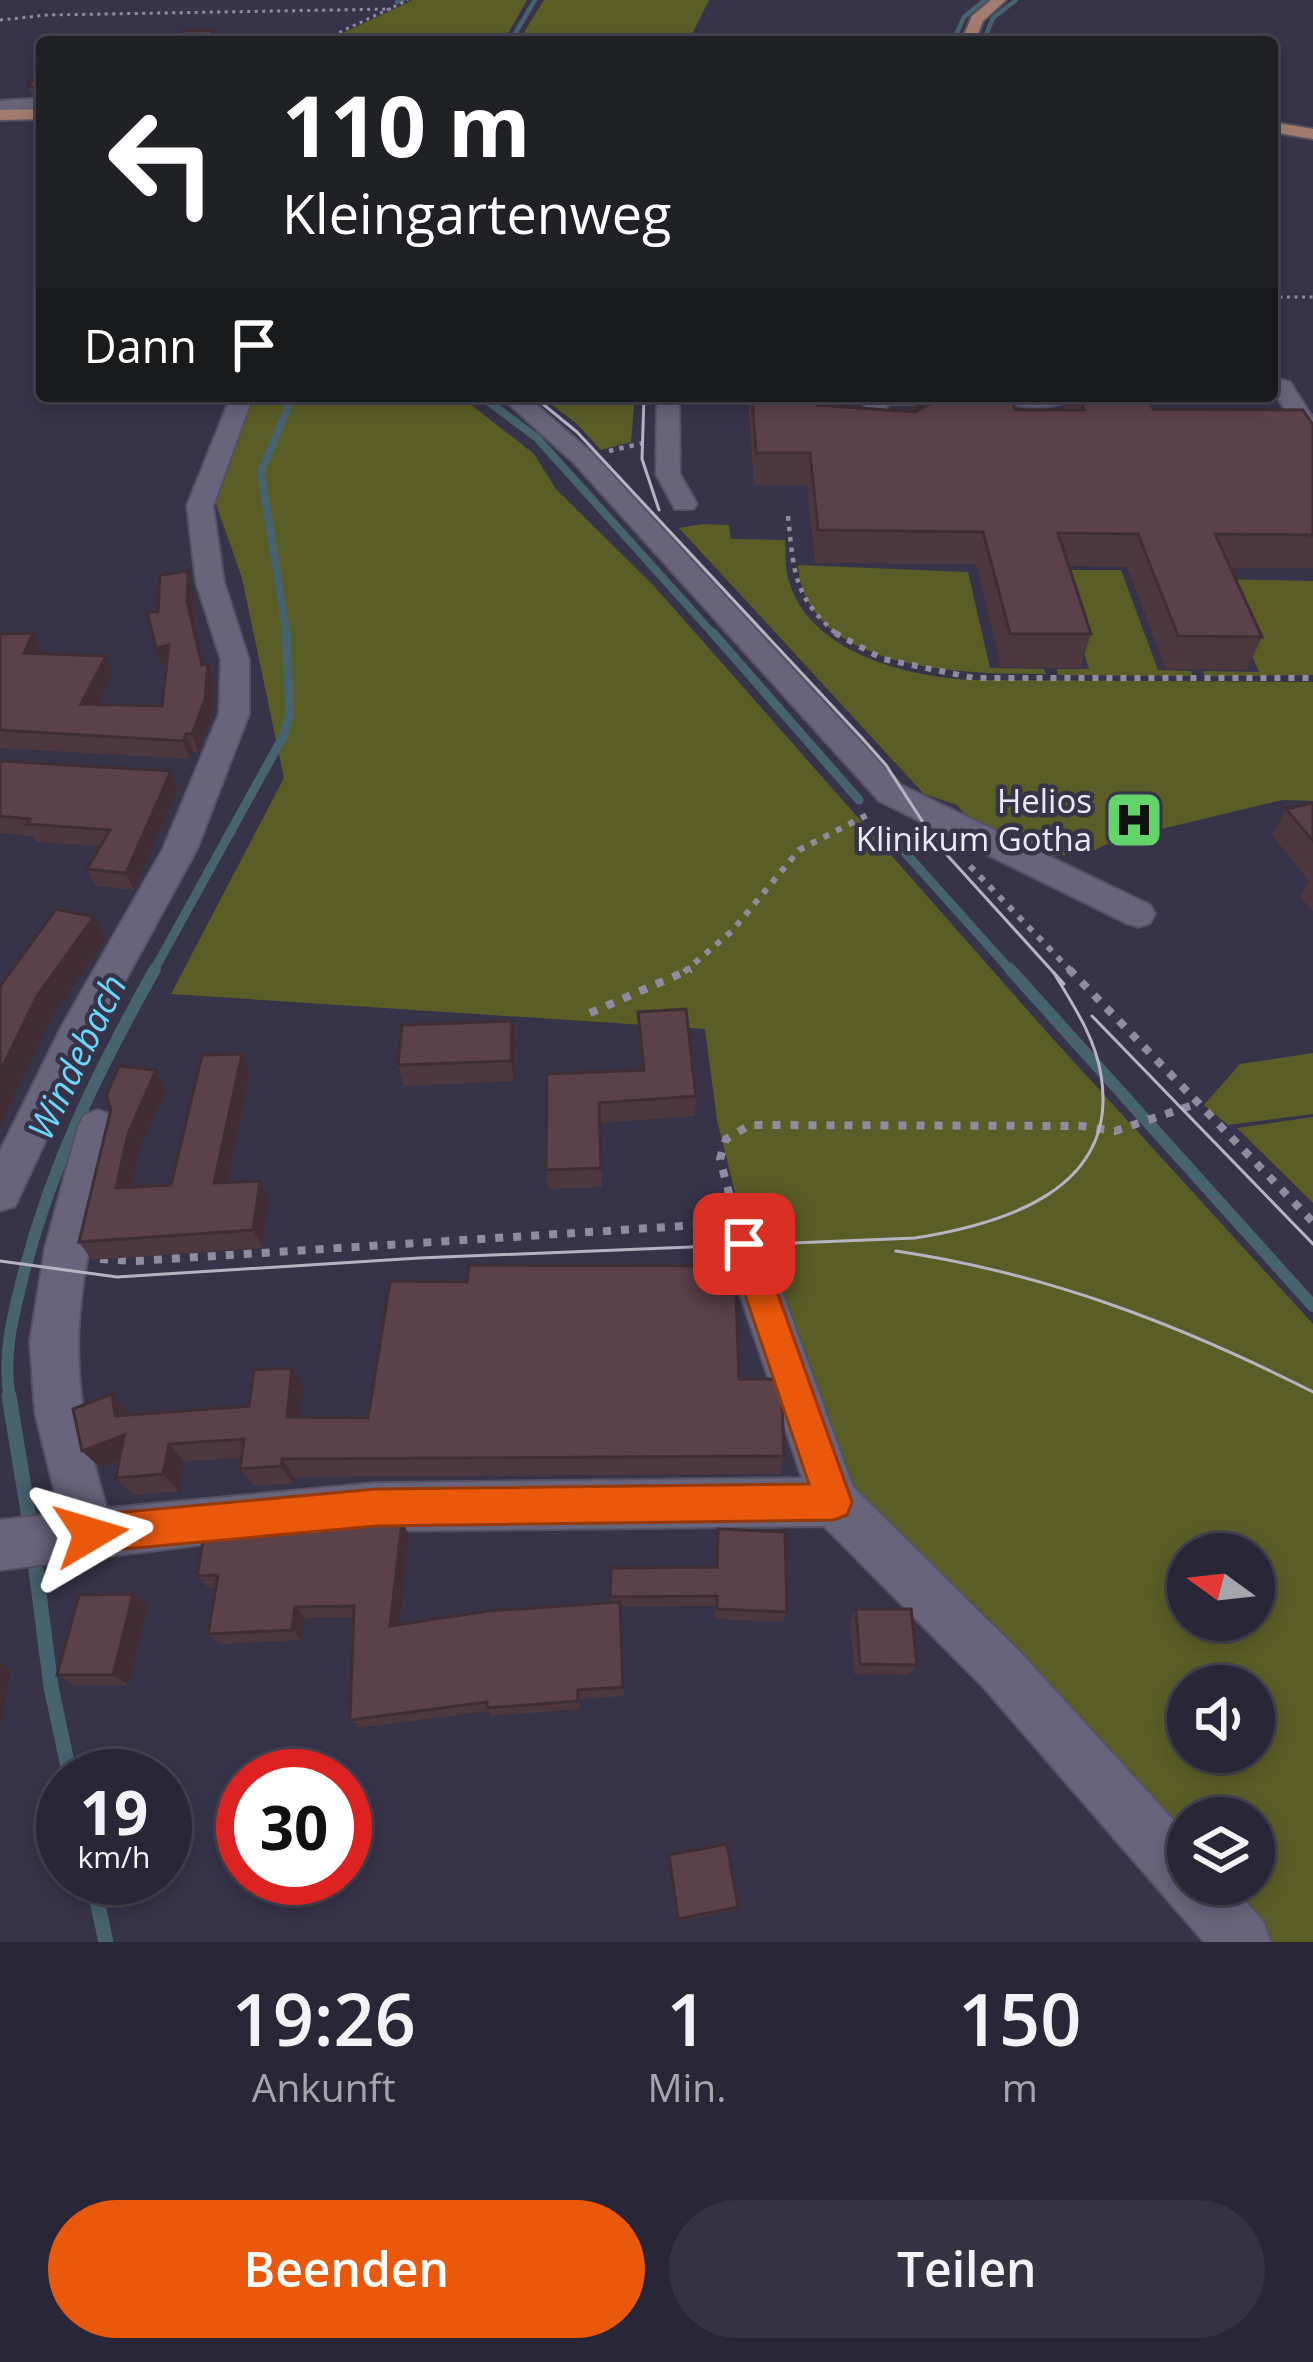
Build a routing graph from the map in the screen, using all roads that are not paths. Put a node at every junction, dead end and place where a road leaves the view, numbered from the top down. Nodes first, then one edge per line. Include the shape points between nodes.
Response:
1 (999, 0) edge
2 (970, 36) edge
3 (36, 104) edge
4 (0, 111) edge
5 (36, 114) edge
6 (1278, 129) edge
7 (1313, 134) edge
8 (1282, 387) dead end
9 (240, 402) edge
10 (520, 402) edge
11 (668, 402) edge
12 (874, 402) edge
13 (958, 402) edge
14 (924, 406) edge
15 (1313, 436) edge
16 (684, 504) dead end
17 (1138, 914) dead end
18 (98, 1127) dead end
19 (0, 1192) edge
20 (744, 1244) dead end
21 (834, 1502) junction
22 (39, 1539) edge
23 (1167, 1855) edge
24 (1210, 1905) edge
25 (1242, 1942) edge

1 - 2 main road
3 - 4 street
4 - 5 main road
6 - 7 main road
8 - 15 street
9 - 19 street via 200,506 210,582 236,660 235,714 199,775 166,878 76,1035
10 - 17 street via 583,458 890,793
11 - 16 street via 668,474
12 - 14 street via 881,428 911,432
13 - 14 street
18 - 22 street via 66,1257 52,1369 61,1433
20 - 21 street
21 - 22 street via 376,1508
21 - 23 street via 1002,1670
24 - 25 street

